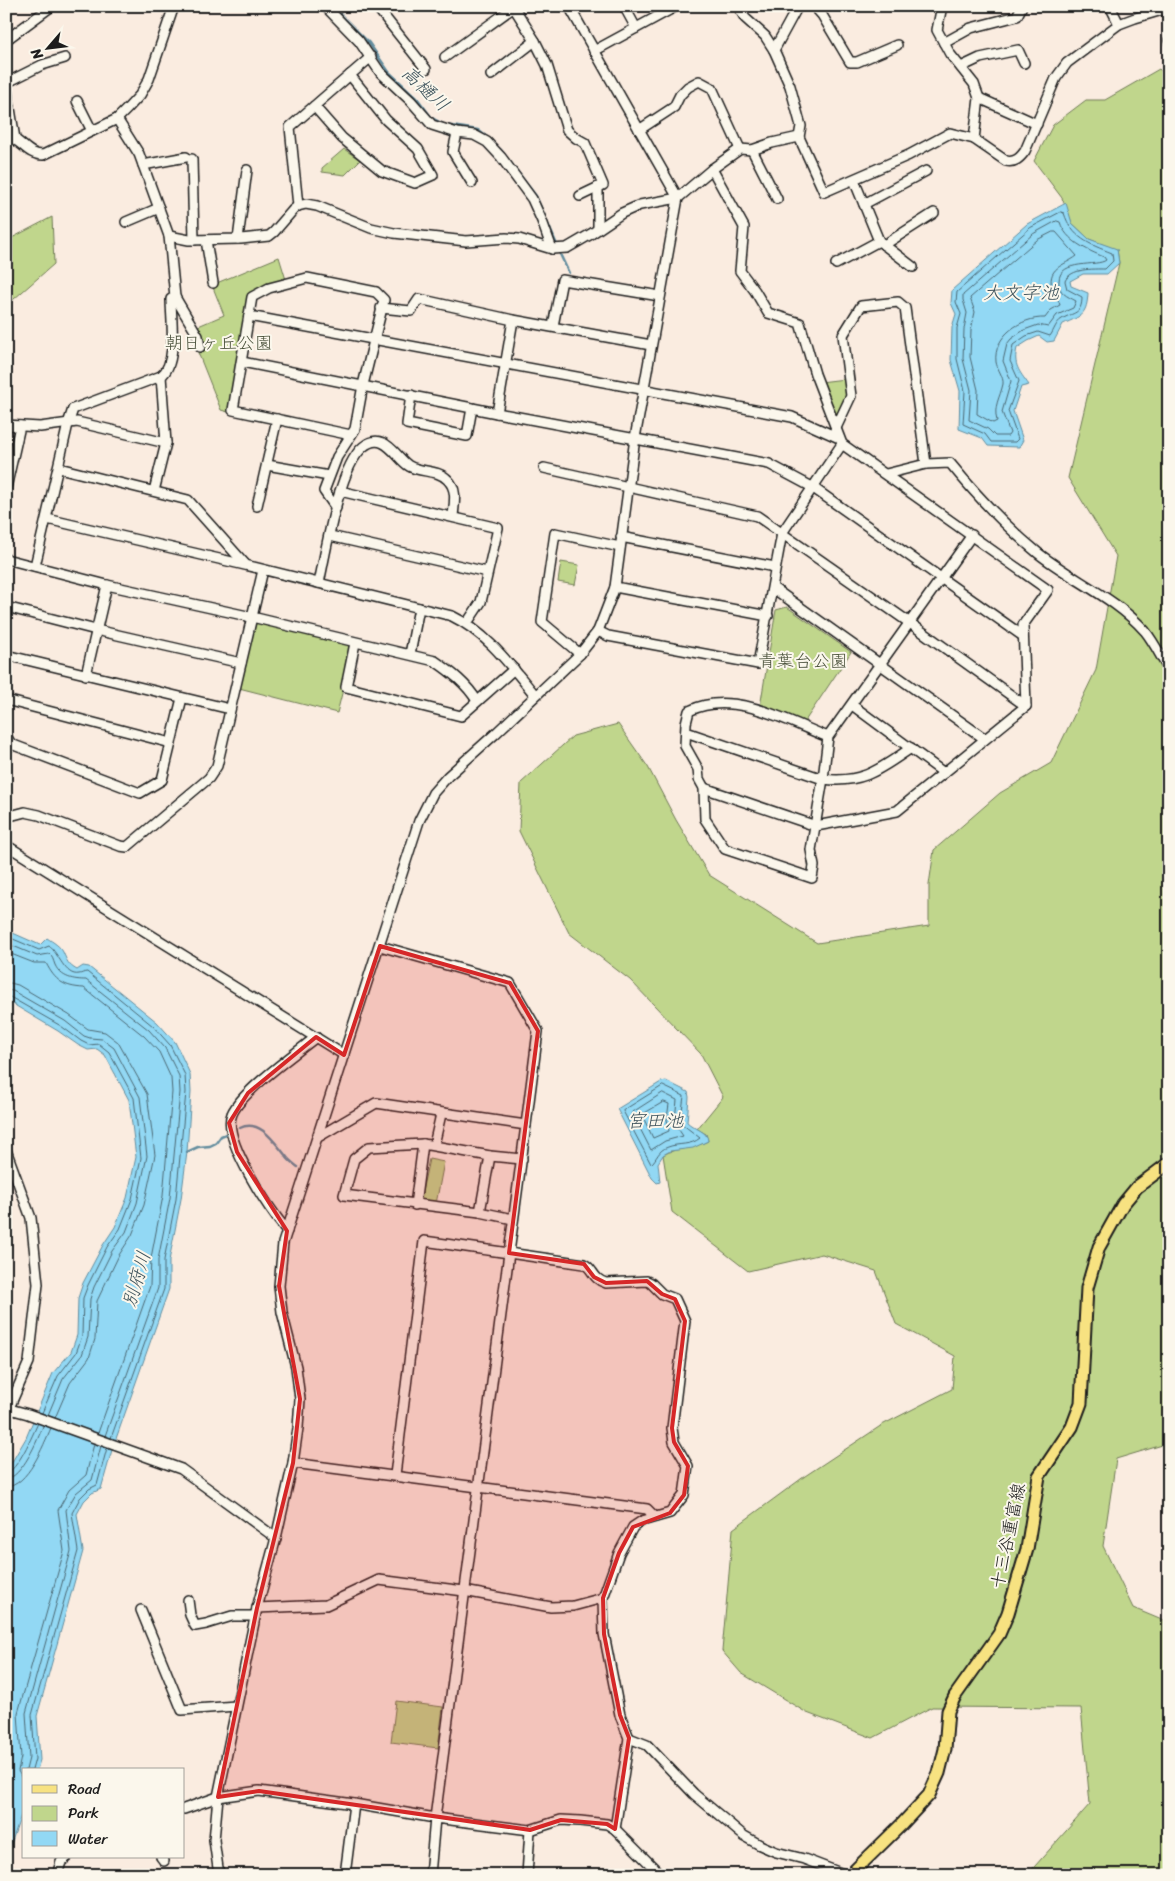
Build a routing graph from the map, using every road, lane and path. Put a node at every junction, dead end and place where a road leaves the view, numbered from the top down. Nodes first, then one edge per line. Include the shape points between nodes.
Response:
1 (52, 6) edge
2 (325, 6) edge
3 (376, 6) edge
4 (569, 6) edge
5 (624, 6) edge
6 (738, 6) edge
7 (798, 6) edge
8 (814, 6) edge
9 (942, 6) edge
10 (1022, 6) edge
11 (1110, 6) edge
12 (176, 7) edge
13 (513, 7) edge
14 (675, 7) edge
15 (1163, 9) edge
16 (1119, 24) junction
17 (636, 28) junction
18 (6, 40) edge
19 (535, 41) junction
20 (944, 43) junction
21 (897, 45) dead end
22 (774, 50) junction
23 (594, 51) junction
24 (371, 57) junction
25 (445, 57) dead end
26 (65, 58) dead end
27 (1024, 63) dead end
28 (961, 67) junction
29 (426, 69) dead end
30 (6, 72) edge
31 (350, 75) junction
32 (491, 75) dead end
33 (6, 83) edge
34 (979, 98) junction
35 (77, 101) dead end
36 (314, 106) junction
37 (117, 119) junction
38 (1037, 124) junction
39 (639, 130) junction
40 (92, 131) junction
41 (457, 133) junction
42 (799, 137) junction
43 (11, 138) edge
44 (974, 139) junction
45 (740, 149) junction
46 (752, 150) junction
47 (143, 165) junction
48 (247, 170) dead end
49 (712, 170) junction
50 (926, 171) dead end
51 (854, 180) junction
52 (472, 183) dead end
53 (598, 187) junction
54 (580, 196) dead end
55 (678, 198) junction
56 (777, 199) dead end
57 (864, 204) junction
58 (298, 206) junction
59 (159, 208) junction
60 (934, 213) dead end
61 (126, 222) dead end
62 (598, 228) junction
63 (169, 236) junction
64 (238, 239) junction
65 (194, 240) junction
66 (206, 240) junction
67 (882, 243) junction
68 (552, 249) junction
69 (836, 264) dead end
70 (913, 267) dead end
71 (213, 283) dead end
72 (175, 296) junction
73 (660, 296) junction
74 (381, 308) junction
75 (249, 316) junction
76 (514, 320) junction
77 (553, 326) junction
78 (374, 339) junction
79 (651, 345) junction
80 (200, 347) dead end
81 (242, 362) junction
82 (506, 364) junction
83 (161, 376) junction
84 (363, 385) junction
85 (645, 389) junction
86 (411, 395) junction
87 (472, 408) junction
88 (497, 413) junction
89 (277, 419) junction
90 (6, 424) edge
91 (68, 424) junction
92 (20, 426) junction
93 (352, 435) junction
94 (839, 437) junction
95 (635, 438) junction
96 (166, 443) junction
97 (267, 464) junction
98 (926, 464) junction
99 (59, 468) junction
100 (544, 468) dead end
101 (886, 474) junction
102 (329, 476) junction
103 (812, 486) junction
104 (6, 488) edge
105 (627, 488) junction
106 (154, 491) junction
107 (340, 491) junction
108 (257, 506) dead end
109 (336, 508) junction
110 (453, 516) junction
111 (47, 519) junction
112 (782, 533) junction
113 (972, 535) junction
114 (330, 536) junction
115 (620, 542) junction
116 (6, 559) edge
117 (245, 565) junction
118 (35, 566) junction
119 (775, 567) junction
120 (263, 570) junction
121 (487, 572) junction
122 (941, 578) junction
123 (319, 583) junction
124 (107, 585) junction
125 (615, 587) junction
126 (773, 588) junction
127 (6, 607) edge
128 (419, 608) junction
129 (252, 616) junction
130 (768, 616) junction
131 (467, 623) junction
132 (910, 623) junction
133 (96, 630) junction
134 (598, 631) junction
135 (1023, 636) junction
136 (355, 643) junction
137 (410, 654) junction
138 (580, 654) junction
139 (6, 655) edge
140 (241, 663) junction
141 (879, 664) junction
142 (514, 669) junction
143 (1169, 670) edge
144 (86, 675) junction
145 (535, 695) junction
146 (182, 698) junction
147 (6, 701) edge
148 (477, 701) junction
149 (852, 704) junction
150 (1026, 706) junction
151 (230, 709) junction
152 (686, 732) junction
153 (6, 736) edge
154 (828, 738) junction
155 (985, 740) junction
156 (171, 743) junction
157 (911, 748) junction
158 (944, 773) junction
159 (823, 779) junction
160 (704, 788) junction
161 (6, 817) edge
162 (816, 826) junction
163 (6, 845) edge
164 (380, 946) junction
165 (316, 1037) junction
166 (344, 1055) junction
167 (441, 1114) junction
168 (526, 1125) junction
169 (318, 1137) junction
170 (423, 1144) junction
171 (434, 1145) junction
172 (6, 1150) edge
173 (490, 1156) junction
174 (522, 1159) junction
175 (1169, 1162) edge
176 (415, 1205) junction
177 (480, 1212) junction
178 (513, 1219) junction
179 (287, 1231) junction
180 (509, 1253) junction
181 (7, 1411) edge
182 (293, 1463) junction
183 (395, 1475) junction
184 (478, 1488) junction
185 (655, 1517) junction
186 (276, 1538) junction
187 (464, 1591) junction
188 (603, 1598) junction
189 (188, 1600) dead end
190 (141, 1610) dead end
191 (256, 1612) junction
192 (236, 1706) junction
193 (629, 1738) junction
194 (218, 1797) junction
195 (354, 1804) junction
196 (185, 1809) edge
197 (435, 1818) junction
198 (615, 1829) junction
199 (530, 1830) junction
200 (66, 1858) edge
201 (57, 1875) edge
202 (218, 1875) edge
203 (345, 1875) edge
204 (430, 1875) edge
205 (527, 1875) edge
206 (661, 1875) edge
207 (846, 1875) edge
208 (850, 1875) edge

1 - 18 street
2 - 24 street
3 - 29 street
4 - 23 street
5 - 17 street
6 - 22 street
7 - 22 street
8 - 21 street via 850,62
9 - 20 street via 937,30
10 - 20 street via 1017,16 971,28
11 - 16 street
12 - 37 street via 149,79 140,95
13 - 19 street
13 - 25 street
14 - 17 street
15 - 16 street
16 - 38 street via 1066,63 1056,78
17 - 23 street
19 - 32 street
19 - 53 street via 547,65 567,130 585,143 603,185
20 - 28 street
22 - 42 street via 790,86 801,126
23 - 39 street
24 - 31 street
24 - 41 street via 380,72 432,125
26 - 33 street via 42,65
27 - 28 street via 1018,50 980,58
28 - 34 street via 974,84
30 - 33 street
31 - 36 street
31 - 36 street via 386,120 418,149 433,175 415,183 382,171 342,138
33 - 43 street
34 - 38 street
34 - 44 street
35 - 40 street
36 - 58 street via 290,127
37 - 40 street
37 - 47 street
38 - 44 street via 1025,151 1011,162
39 - 45 street via 674,107 688,87 699,82 712,88
39 - 55 street
40 - 43 street via 42,155 28,152
41 - 52 street via 453,152
41 - 68 street via 474,135 501,157 532,199
42 - 46 street
42 - 51 street via 824,192
44 - 51 street via 950,133
45 - 46 street
45 - 49 street
46 - 56 street
47 - 59 street
47 - 65 street via 189,158
48 - 64 street
49 - 55 street
49 - 94 street via 744,227 740,271 768,313 800,323
50 - 57 street
51 - 57 street
53 - 54 street
53 - 62 street
55 - 62 street via 640,205
55 - 73 street
57 - 67 street
58 - 64 street via 269,236
58 - 68 street via 317,206 371,228 394,233 466,241 519,239
59 - 61 street
59 - 63 street
60 - 67 street
62 - 68 street via 567,248
63 - 65 street
63 - 72 street
64 - 66 street
65 - 66 street
66 - 71 street
67 - 69 street
67 - 70 street
72 - 80 street via 198,336
72 - 83 street via 171,299 173,354 166,373
73 - 77 street via 562,280
73 - 79 street
74 - 75 street via 384,300 376,292 307,278 269,288 252,297
74 - 76 street via 411,310 419,299
74 - 78 street
75 - 78 street
75 - 81 street
76 - 77 street
76 - 82 street
77 - 79 street
78 - 82 street
78 - 84 street
79 - 85 street
81 - 84 street
81 - 89 street via 233,410
82 - 85 street
82 - 88 street
83 - 91 street via 74,409
83 - 96 street
84 - 86 street
84 - 93 street
85 - 94 street via 792,416
85 - 95 street
86 - 87 street
86 - 87 street via 407,424 467,436
87 - 88 street
88 - 95 street
89 - 93 street
89 - 97 street
90 - 92 street
91 - 92 street
91 - 96 street via 77,422
91 - 99 street
92 - 104 street
93 - 102 street
94 - 98 street via 851,396 843,335 862,306 898,302 905,308
94 - 101 street
94 - 103 street
95 - 103 street via 769,464
95 - 105 street
96 - 106 street
97 - 102 street
97 - 108 street
98 - 101 street
98 - 143 street via 950,463 1001,521 1039,554 1135,621
99 - 106 street
99 - 111 street
100 - 105 street
101 - 113 street
102 - 109 street via 324,491
103 - 112 street
103 - 122 street
105 - 112 street via 757,516
105 - 115 street
106 - 117 street via 188,500
107 - 109 street
107 - 110 street
107 - 110 street via 355,454 372,442 384,443 409,466 448,480 454,488
109 - 114 street
110 - 121 street via 498,528
111 - 117 street
111 - 118 street
112 - 119 street
112 - 132 street
113 - 122 street
113 - 135 street via 1048,590 1024,625
114 - 121 street
114 - 123 street
115 - 119 street
115 - 125 street
115 - 138 street via 556,533 542,622
116 - 118 street
117 - 120 street
118 - 124 street
119 - 126 street
120 - 123 street
120 - 129 street
121 - 131 street via 481,602
122 - 132 street
122 - 135 street
123 - 128 street
124 - 129 street
124 - 133 street
125 - 130 street
125 - 134 street
126 - 130 street
126 - 141 street
127 - 133 street
128 - 131 street
128 - 137 street
129 - 136 street
129 - 140 street
130 - 134 street via 758,664 608,636
131 - 142 street via 484,636
132 - 141 street
132 - 150 street
133 - 140 street
133 - 144 street
134 - 138 street
135 - 150 street
136 - 137 street
136 - 148 street via 346,687 461,716
137 - 148 street via 435,661 453,674
138 - 145 street
139 - 144 street
140 - 151 street
141 - 149 street
141 - 155 street
142 - 145 street
142 - 148 street
144 - 146 street
145 - 164 street via 432,793 419,821
146 - 151 street
146 - 156 street
147 - 156 street
149 - 154 street
149 - 157 street
150 - 155 street
151 - 161 street via 215,772 127,847 40,815 26,812
152 - 154 street via 689,711 699,706 741,705
152 - 159 street
152 - 160 street via 685,746 698,768
153 - 156 street via 10,744 140,793 162,780
154 - 159 street
155 - 158 street
157 - 158 street
157 - 159 street via 870,775 851,780
158 - 162 street via 897,811
159 - 162 street
160 - 162 street
160 - 162 street via 705,819 725,849 812,878 811,850
163 - 165 street
164 - 166 street
164 - 168 street via 510,982 538,1031
165 - 166 street
165 - 179 street via 248,1093 232,1112 229,1123 237,1152 273,1214
166 - 169 street
167 - 168 street
167 - 169 street via 376,1103
167 - 171 street
168 - 174 street
169 - 179 street
170 - 171 street
170 - 176 street
170 - 176 street via 369,1147 354,1159 344,1195
171 - 173 street
172 - 181 street via 31,1218 38,1284 29,1362
173 - 174 street
173 - 177 street
174 - 178 street
175 - 208 main road, 十三谷重富線 via 1137,1187 1123,1204 1099,1248 1087,1288 1081,1402 1072,1427 1039,1476 1026,1549 999,1634 954,1696 948,1711 940,1773 928,1795
176 - 177 street
177 - 178 street
178 - 180 street
179 - 182 street via 279,1286 300,1398
180 - 183 street via 424,1242
180 - 184 street
180 - 185 street via 584,1264 594,1277 606,1283 648,1281 662,1294 675,1299 685,1320 672,1435 688,1466 688,1476 681,1501 670,1513
181 - 186 street via 28,1414 181,1469
182 - 183 street
182 - 186 street
183 - 184 street
184 - 185 street via 647,1509
184 - 187 street
185 - 188 street via 633,1527 619,1553
186 - 191 street
187 - 188 street via 551,1607 573,1606
187 - 191 street via 379,1580 326,1605
187 - 197 street
188 - 193 street via 604,1634 620,1714
189 - 191 street via 194,1626
190 - 192 street via 182,1710
191 - 192 street
192 - 194 street
193 - 198 street
193 - 207 street via 647,1745 694,1794 744,1836 776,1852
194 - 195 street via 259,1791
194 - 196 street
194 - 202 street via 214,1840
195 - 197 street
195 - 203 street
197 - 199 street
197 - 204 street
198 - 199 street via 607,1824 560,1820
198 - 206 street
199 - 205 street
200 - 201 street

